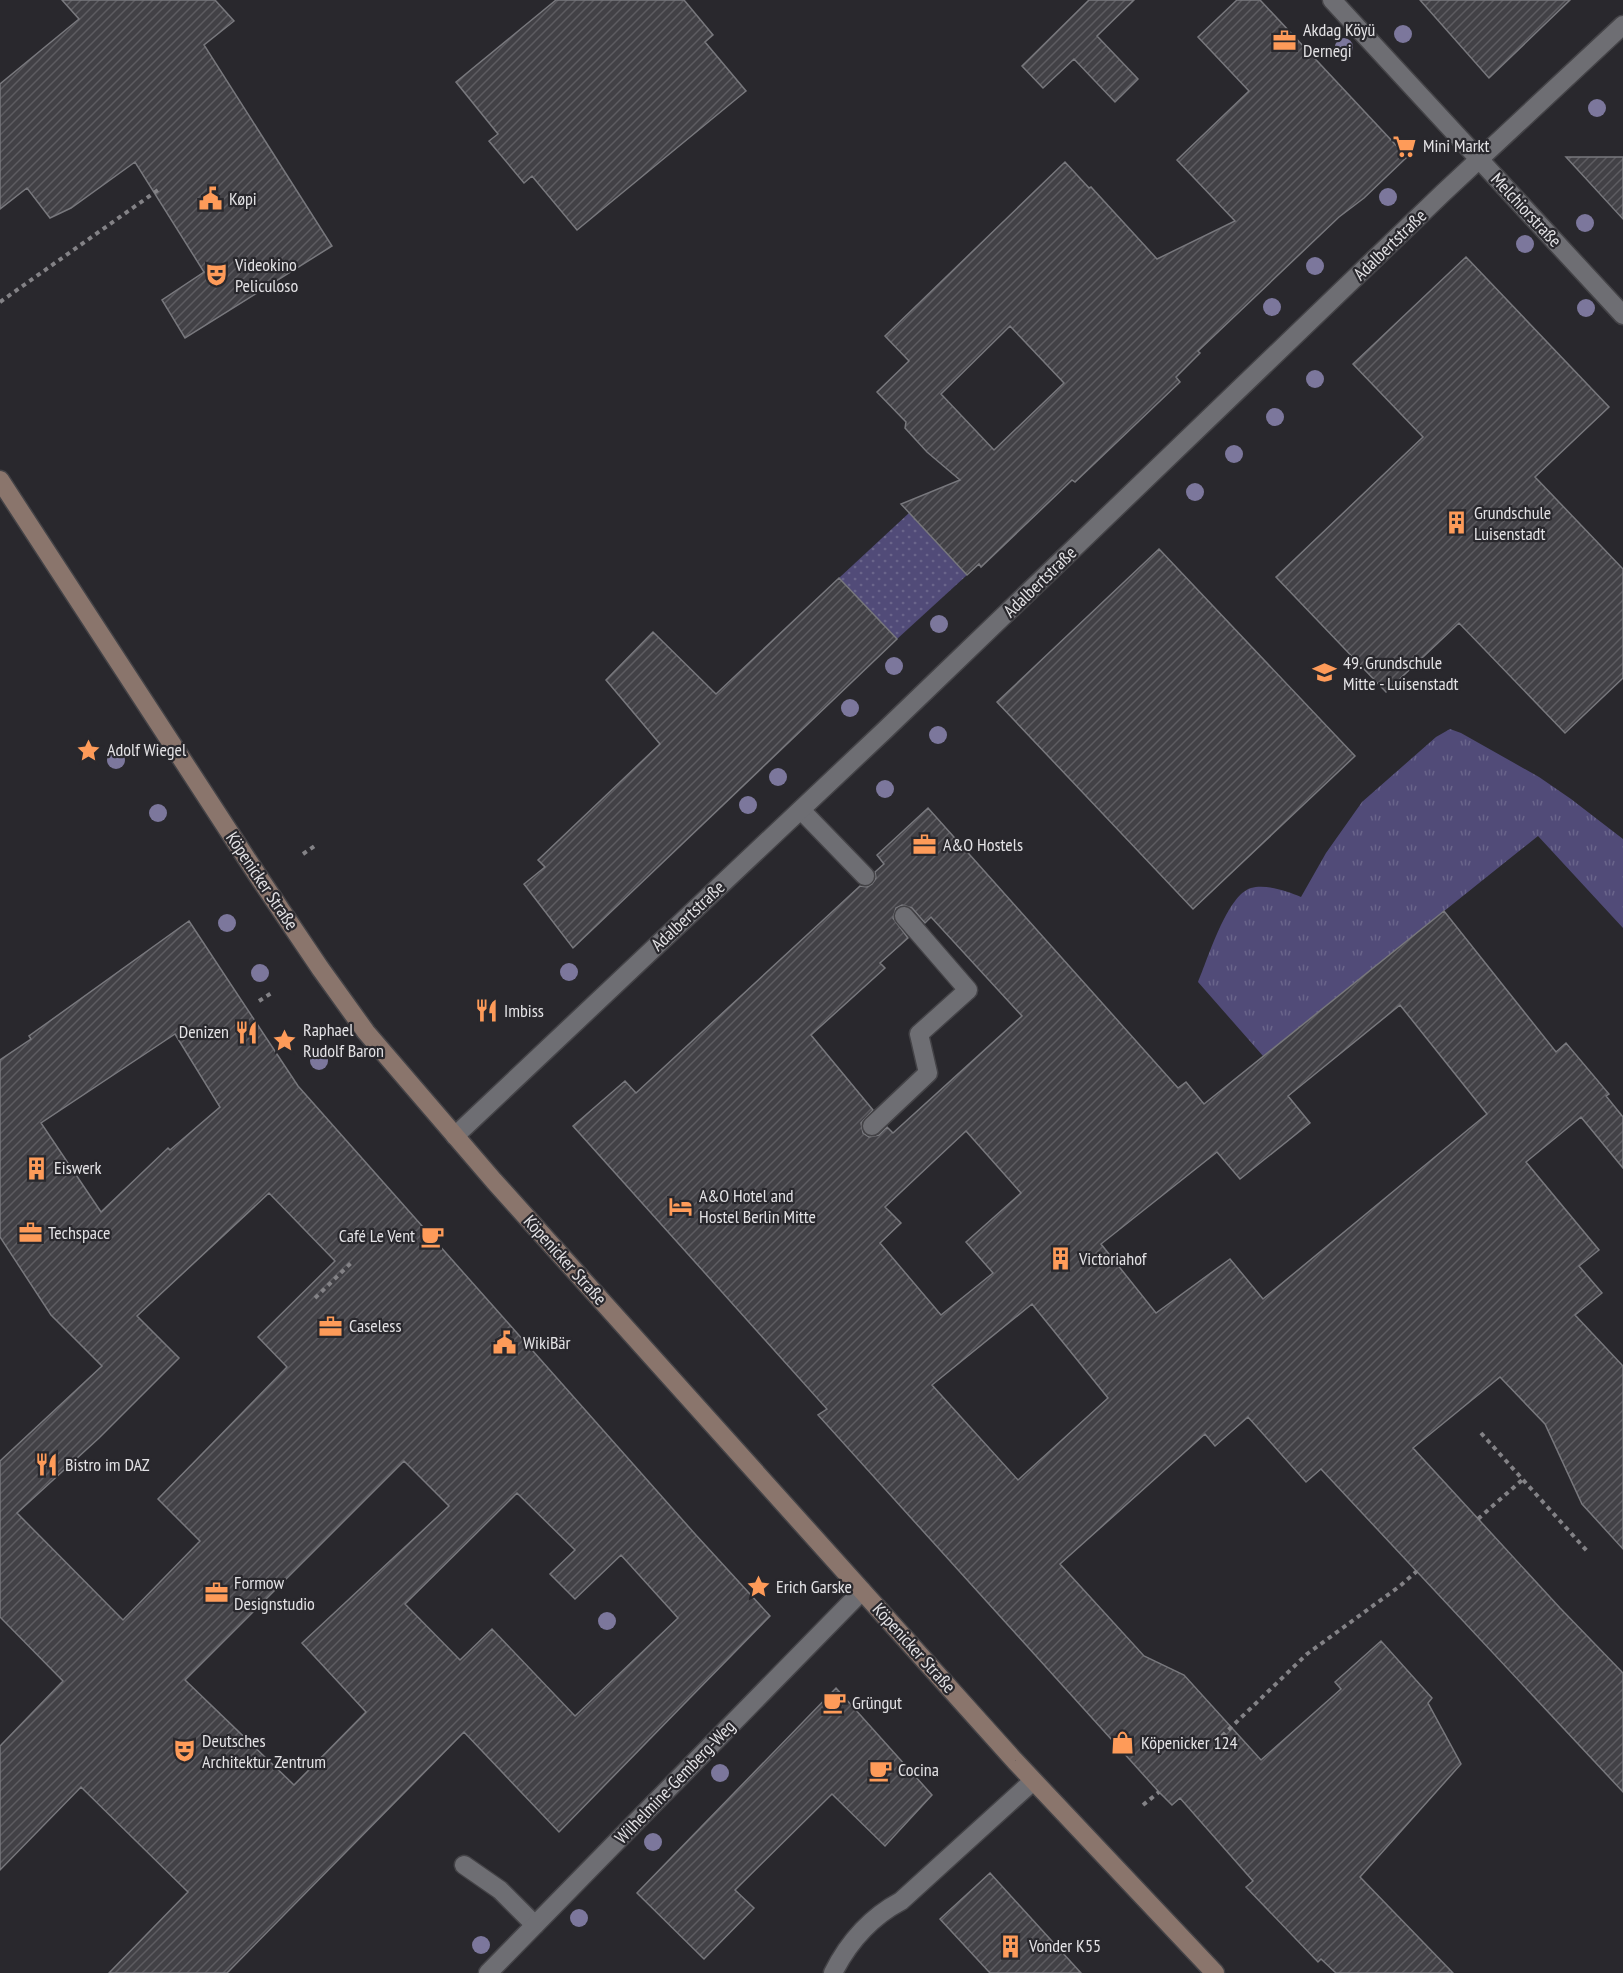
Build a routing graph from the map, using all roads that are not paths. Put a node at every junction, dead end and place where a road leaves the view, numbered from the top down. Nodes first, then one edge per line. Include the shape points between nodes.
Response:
1 (1332, 0) edge
2 (1623, 25) edge
3 (1480, 160) junction
4 (1623, 315) edge
5 (0, 480) edge
6 (801, 810) junction
7 (865, 876) dead end
8 (904, 916) dead end
9 (872, 1126) dead end
10 (455, 1136) junction
11 (862, 1591) junction
12 (1033, 1781) junction
13 (464, 1865) dead end
14 (535, 1925) junction
15 (488, 1973) edge
16 (833, 1973) edge
17 (1215, 1973) edge

1 - 3 street, Melchiorstraße
2 - 3 street, Adalbertstraße
3 - 4 street, Melchiorstraße
3 - 6 street, Adalbertstraße
5 - 10 main road, Köpenicker Straße via 320,968 366,1032
6 - 7 street
6 - 10 street, Adalbertstraße
8 - 9 street via 968,990 919,1034 928,1073
10 - 11 main road, Köpenicker Straße
11 - 12 main road, Köpenicker Straße
11 - 14 street, Wilhelmine-Gemberg-Weg
12 - 16 street via 901,1901 882,1911 843,1952
12 - 17 main road, Köpenicker Straße
13 - 14 street via 500,1890
14 - 15 street, Wilhelmine-Gemberg-Weg

